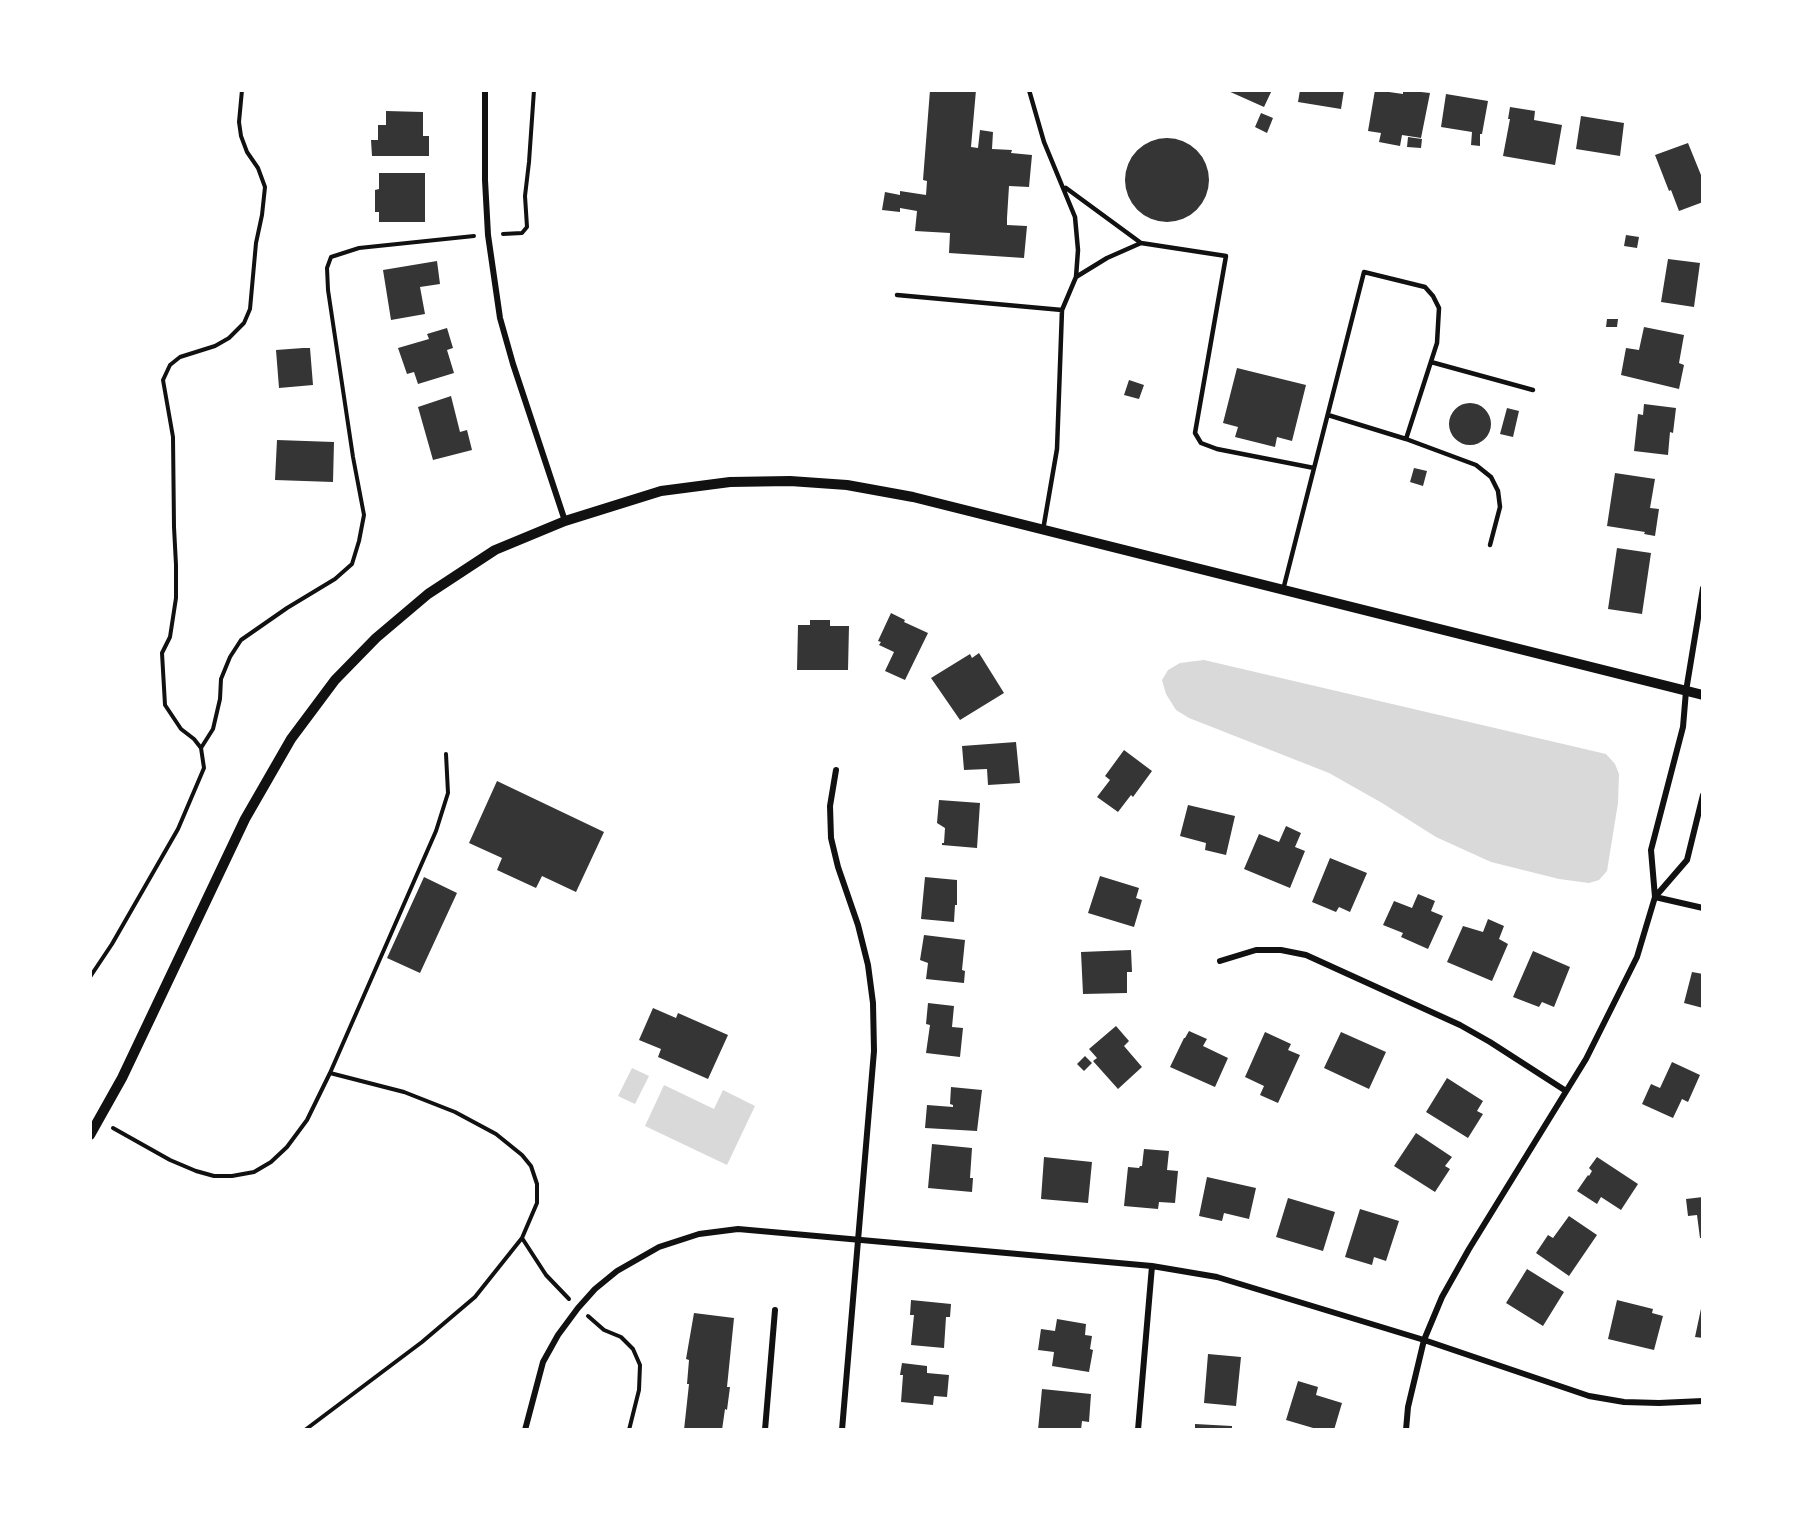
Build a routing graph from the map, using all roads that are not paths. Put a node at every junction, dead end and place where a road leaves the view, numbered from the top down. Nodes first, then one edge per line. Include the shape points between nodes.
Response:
1 (485, 90) edge
2 (1029, 90) edge
3 (1064, 187) junction
4 (1141, 243) junction
5 (1076, 277) junction
6 (897, 295) dead end
7 (1062, 310) junction
8 (1431, 362) junction
9 (1533, 390) dead end
10 (1328, 415) junction
11 (1406, 440) junction
12 (1314, 468) junction
13 (565, 521) junction
14 (1043, 530) junction
15 (1490, 545) dead end
16 (1703, 588) edge
17 (1283, 590) junction
18 (1686, 691) junction
19 (1703, 695) edge
20 (836, 771) dead end
21 (1703, 795) edge
22 (1655, 897) junction
23 (1703, 908) edge
24 (1220, 961) dead end
25 (1566, 1091) junction
26 (90, 1135) edge
27 (858, 1239) junction
28 (1152, 1266) junction
29 (775, 1310) dead end
30 (1424, 1340) junction
31 (1703, 1401) edge
32 (525, 1430) edge
33 (765, 1430) edge
34 (842, 1430) edge
35 (1138, 1430) edge
36 (1406, 1430) edge

1 - 13 street via 484,180 500,318
2 - 3 lane via 1044,142
3 - 4 lane
3 - 5 lane via 1075,217
4 - 5 lane
4 - 12 lane via 1226,256 1195,434 1201,443
5 - 7 lane
6 - 7 lane
7 - 14 lane via 1057,448
8 - 9 lane
8 - 10 lane via 1439,325 1439,308 1433,296 1425,287 1364,272
8 - 11 lane
10 - 11 lane
10 - 12 lane
11 - 15 lane via 1476,465 1491,477 1500,507
12 - 17 lane
13 - 14 street via 661,491 730,482 790,481 847,485 913,497
13 - 26 street via 495,550 428,594 335,680 291,739 245,819 122,1078
14 - 17 street
16 - 18 street
17 - 18 street
18 - 19 street
18 - 22 street via 1683,727 1651,850
20 - 27 street via 831,838 866,955 873,1003 874,1051
21 - 22 street via 1687,860
22 - 23 street
22 - 25 street via 1637,957
24 - 25 street via 1256,950 1306,955 1460,1025
25 - 30 street via 1469,1249
27 - 28 street
27 - 32 street via 738,1229 699,1234 659,1247 617,1271 578,1308 558,1335 543,1362
27 - 34 street
28 - 30 street via 1217,1277
28 - 35 street
29 - 33 street
30 - 31 street via 1589,1396 1624,1402
30 - 36 street

